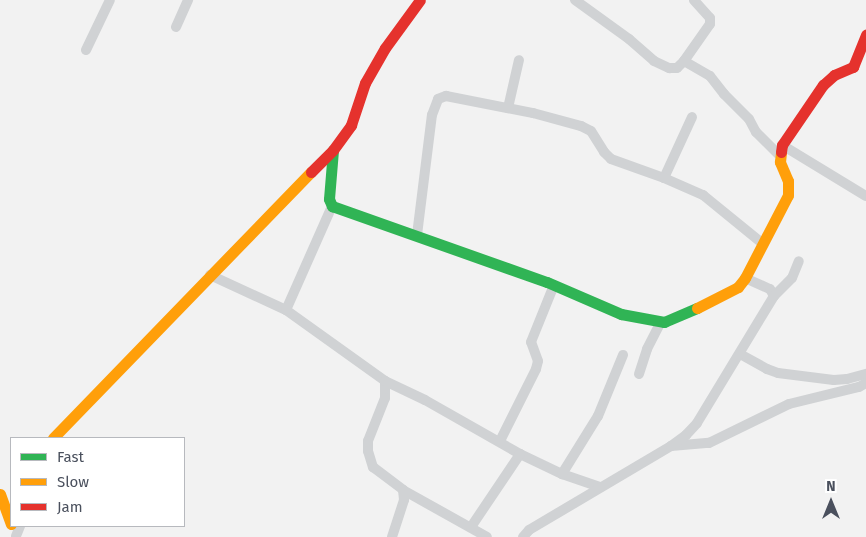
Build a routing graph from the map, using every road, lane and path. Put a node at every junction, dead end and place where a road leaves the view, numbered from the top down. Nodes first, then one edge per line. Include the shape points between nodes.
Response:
1 (110, 0) edge
2 (188, 0) edge
3 (420, 0) edge
4 (575, 0) edge
5 (694, 0) edge
6 (176, 27) dead end
7 (865, 41) edge
8 (86, 50) dead end
9 (519, 60) dead end
10 (684, 61) junction
11 (508, 108) junction
12 (692, 117) dead end
13 (333, 150) junction
14 (781, 150) junction
15 (664, 178) junction
16 (866, 196) edge
17 (332, 206) junction
18 (417, 235) junction
19 (763, 244) junction
20 (799, 261) dead end
21 (210, 274) junction
22 (745, 278) junction
23 (554, 285) junction
24 (774, 296) junction
25 (286, 310) junction
26 (660, 323) junction
27 (740, 354) junction
28 (623, 355) dead end
29 (639, 374) dead end
30 (866, 374) edge
31 (385, 381) junction
32 (866, 383) edge
33 (54, 437) edge
34 (500, 441) junction
35 (672, 446) junction
36 (520, 454) junction
37 (562, 474) junction
38 (600, 488) junction
39 (403, 490) junction
40 (0, 494) edge
41 (10, 520) edge
42 (471, 527) junction
43 (392, 537) edge
44 (487, 537) edge
45 (523, 537) edge

1 - 8 street
2 - 6 street
3 - 13 street via 368,76 351,125
4 - 10 street via 630,39 661,66 677,68
5 - 10 street via 710,18 710,24
7 - 14 street via 853,67 823,84
9 - 11 street
10 - 14 street via 710,76 756,132
11 - 15 street via 581,126 591,131 611,159
11 - 18 street via 446,96 438,98 432,115
12 - 15 street
13 - 17 street via 329,199
13 - 21 street
14 - 16 street
14 - 19 street via 788,195
15 - 19 street via 703,196
17 - 18 street
17 - 25 street
18 - 23 street
19 - 22 street
20 - 24 street via 792,278
21 - 25 street
21 - 33 street
22 - 24 street via 770,289
22 - 26 street via 738,287 710,302
23 - 26 street via 621,314
23 - 34 street via 531,342 538,361 536,369
24 - 27 street
25 - 31 street
26 - 29 street
27 - 30 street via 778,373 834,380
27 - 35 street via 697,423
28 - 37 street via 598,416
31 - 34 street
31 - 39 street via 385,398 368,441 368,451 373,468
32 - 35 street via 789,404 709,443
34 - 36 street
35 - 38 street
36 - 37 street
36 - 42 street
37 - 38 street
38 - 45 street via 529,530
39 - 42 street
39 - 43 street via 404,500
40 - 41 street
42 - 44 street

